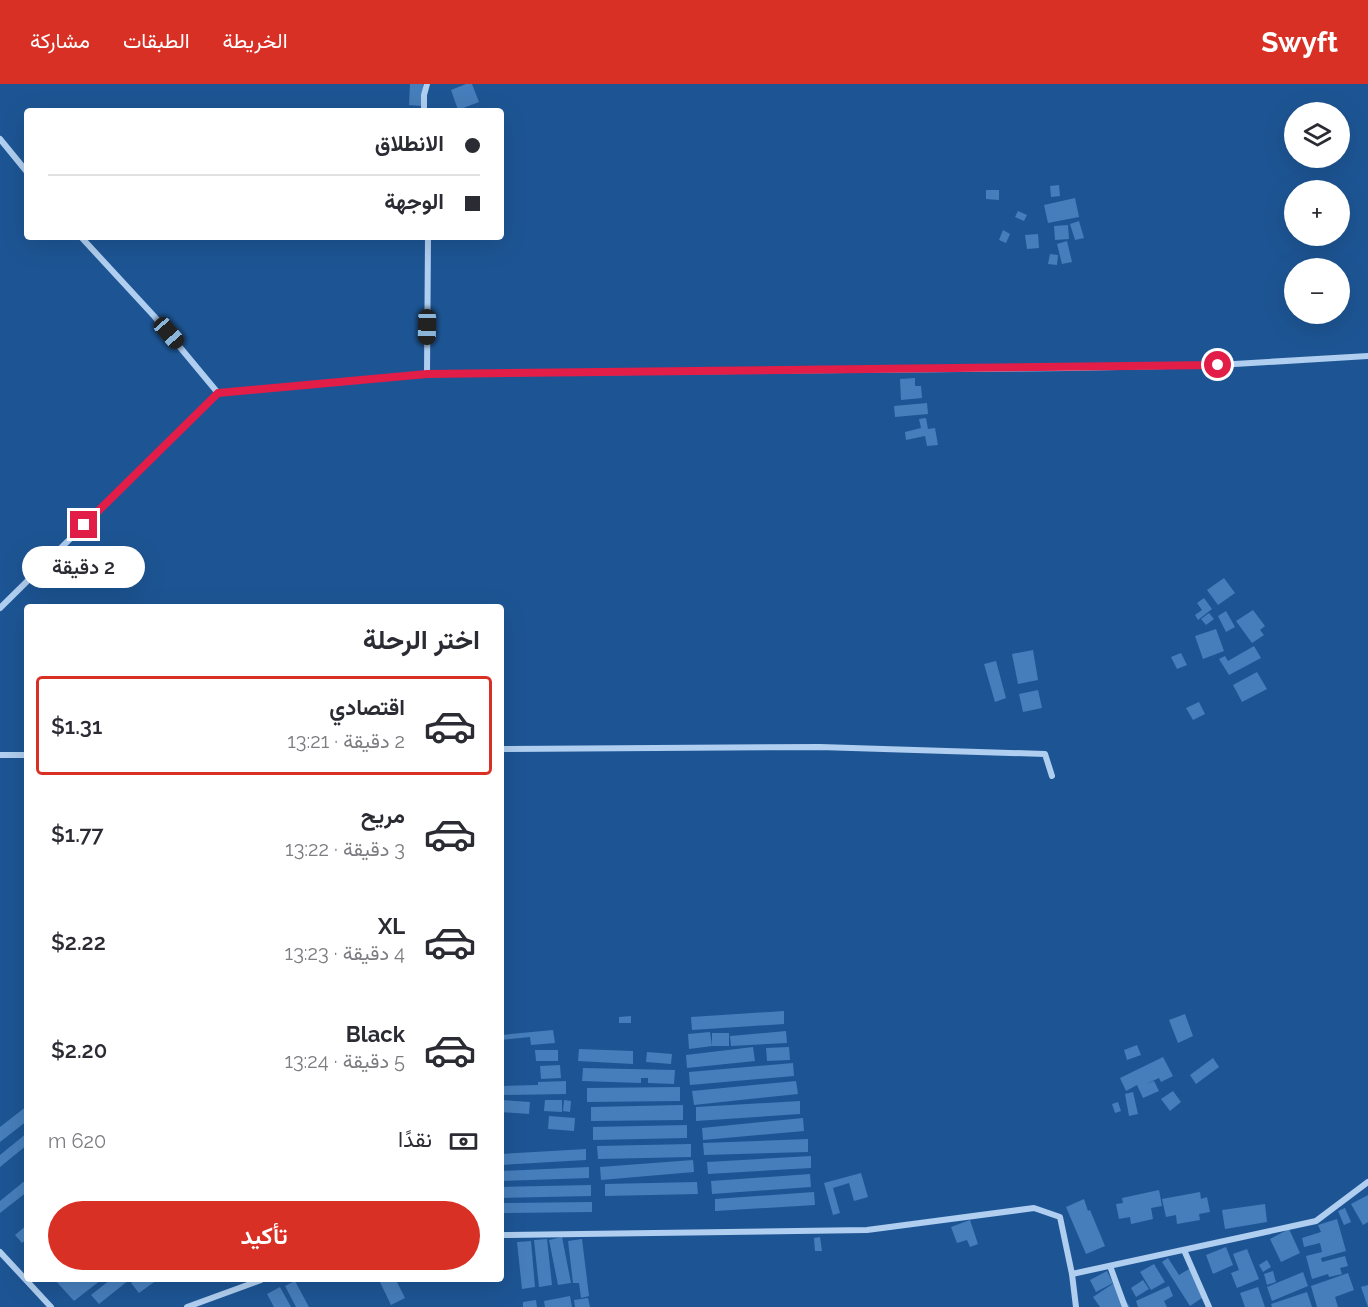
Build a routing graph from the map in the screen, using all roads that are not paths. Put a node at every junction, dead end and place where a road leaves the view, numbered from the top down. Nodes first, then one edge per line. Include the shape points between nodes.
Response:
1 (427, 84) edge
2 (424, 108) edge
3 (0, 139) edge
4 (24, 168) edge
5 (84, 240) edge
6 (428, 240) edge
7 (1368, 356) edge
8 (427, 374) junction
9 (218, 393) junction
10 (0, 608) edge
11 (504, 750) edge
12 (24, 754) edge
13 (0, 755) edge
14 (1052, 776) dead end
15 (1368, 1182) edge
16 (504, 1235) edge
17 (1184, 1250) junction
18 (0, 1252) edge
19 (1110, 1266) junction
20 (1072, 1274) junction
21 (24, 1278) edge
22 (28, 1282) edge
23 (256, 1282) edge
24 (51, 1307) edge
25 (187, 1307) edge
26 (1076, 1307) edge
27 (1125, 1307) edge
28 (1209, 1307) edge

1 - 2 street
3 - 4 street
5 - 9 street
6 - 8 street
7 - 8 street via 1218,365 1067,368
8 - 9 street
9 - 10 street
11 - 14 street via 820,747 1045,754
12 - 13 street
15 - 17 street via 1316,1221
16 - 20 street via 867,1230 1034,1208 1060,1217
17 - 19 street
17 - 28 street
18 - 21 street
19 - 20 street
19 - 27 street
20 - 26 street
22 - 24 street
23 - 25 street

